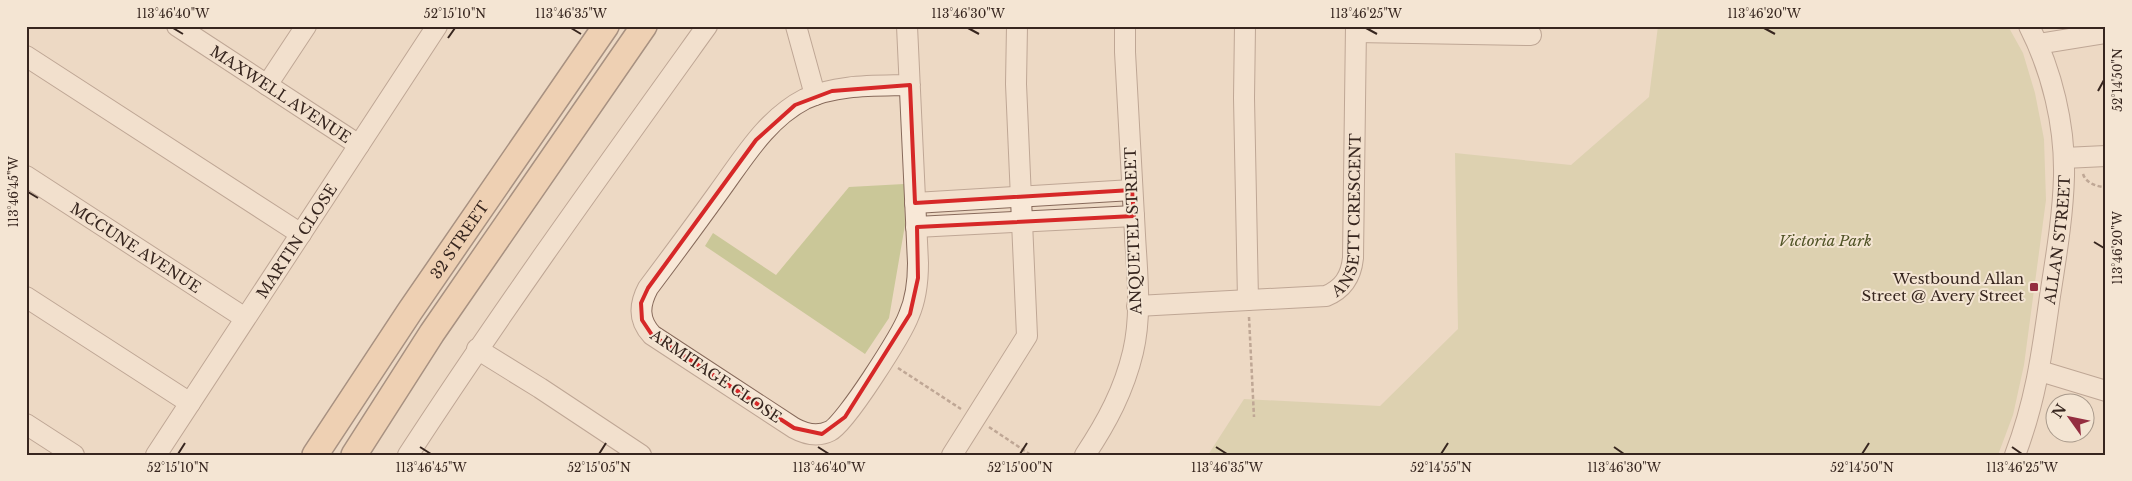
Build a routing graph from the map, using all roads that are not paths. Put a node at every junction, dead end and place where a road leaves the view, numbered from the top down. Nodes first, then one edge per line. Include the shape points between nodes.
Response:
1 (177, 26) edge
2 (306, 26) edge
3 (437, 26) edge
4 (606, 26) edge
5 (644, 26) edge
6 (707, 26) edge
7 (796, 26) edge
8 (907, 26) edge
9 (1017, 26) edge
10 (1125, 26) edge
11 (1245, 26) edge
12 (2029, 26) edge
13 (1356, 29) edge
14 (2106, 33) edge
15 (1531, 35) dead end
16 (2038, 44) junction
17 (26, 56) edge
18 (268, 85) junction
19 (910, 85) junction
20 (815, 95) junction
21 (359, 145) junction
22 (2106, 156) edge
23 (2064, 158) junction
24 (26, 176) edge
25 (1132, 190) junction
26 (1020, 196) junction
27 (915, 203) junction
28 (1134, 216) junction
29 (1022, 222) junction
30 (916, 227) junction
31 (301, 234) junction
32 (26, 297) edge
33 (1248, 300) junction
34 (1137, 306) junction
35 (245, 318) junction
36 (477, 349) junction
37 (2040, 371) junction
38 (2106, 391) edge
39 (190, 403) junction
40 (26, 424) edge
41 (74, 455) edge
42 (156, 455) edge
43 (315, 455) edge
44 (354, 455) edge
45 (408, 455) edge
46 (641, 455) edge
47 (952, 455) edge
48 (1086, 455) edge
49 (2015, 455) edge

1 - 18 street, MAXWELL AVENUE
2 - 18 street
3 - 21 street, MARTIN CLOSE
4 - 43 main road, 32 STREET
5 - 44 main road, 32 STREET via 432,333
6 - 36 street
7 - 20 street
8 - 19 street, ARMITAGE CLOSE
9 - 26 street
10 - 25 street, ANQUETEL STREET
11 - 33 street
12 - 16 street, ALLAN STREET
13 - 15 street
13 - 33 street, ANSETT CRESCENT via 1353,258 1349,275 1340,288 1326,296
14 - 16 street
16 - 23 street, ALLAN STREET via 2054,92
17 - 31 street
18 - 21 street, MAXWELL AVENUE
19 - 20 street, ARMITAGE CLOSE via 848,87
19 - 27 street, ARMITAGE CLOSE
20 - 30 street, ARMITAGE CLOSE via 782,114 756,140 648,288 641,303 646,328 794,428 807,434 822,434 839,425 905,325 918,278
21 - 31 street, MARTIN CLOSE
22 - 23 street
23 - 37 street, ALLAN STREET via 2058,239
24 - 35 street, MCCUNE AVENUE
25 - 26 street
25 - 28 street, ANQUETEL STREET
26 - 27 street
26 - 29 street
27 - 30 street, ARMITAGE CLOSE
28 - 29 street
28 - 34 street, ANQUETEL STREET
29 - 30 street
29 - 47 street via 1027,336
31 - 35 street, MARTIN CLOSE
32 - 39 street
33 - 34 street, ANSETT CRESCENT
34 - 48 street, ANQUETEL STREET via 1133,350 1121,390
35 - 39 street, MARTIN CLOSE
36 - 45 street
36 - 46 street
37 - 38 street
37 - 49 street, ALLAN STREET via 2030,414
39 - 42 street, MARTIN CLOSE
40 - 41 street

